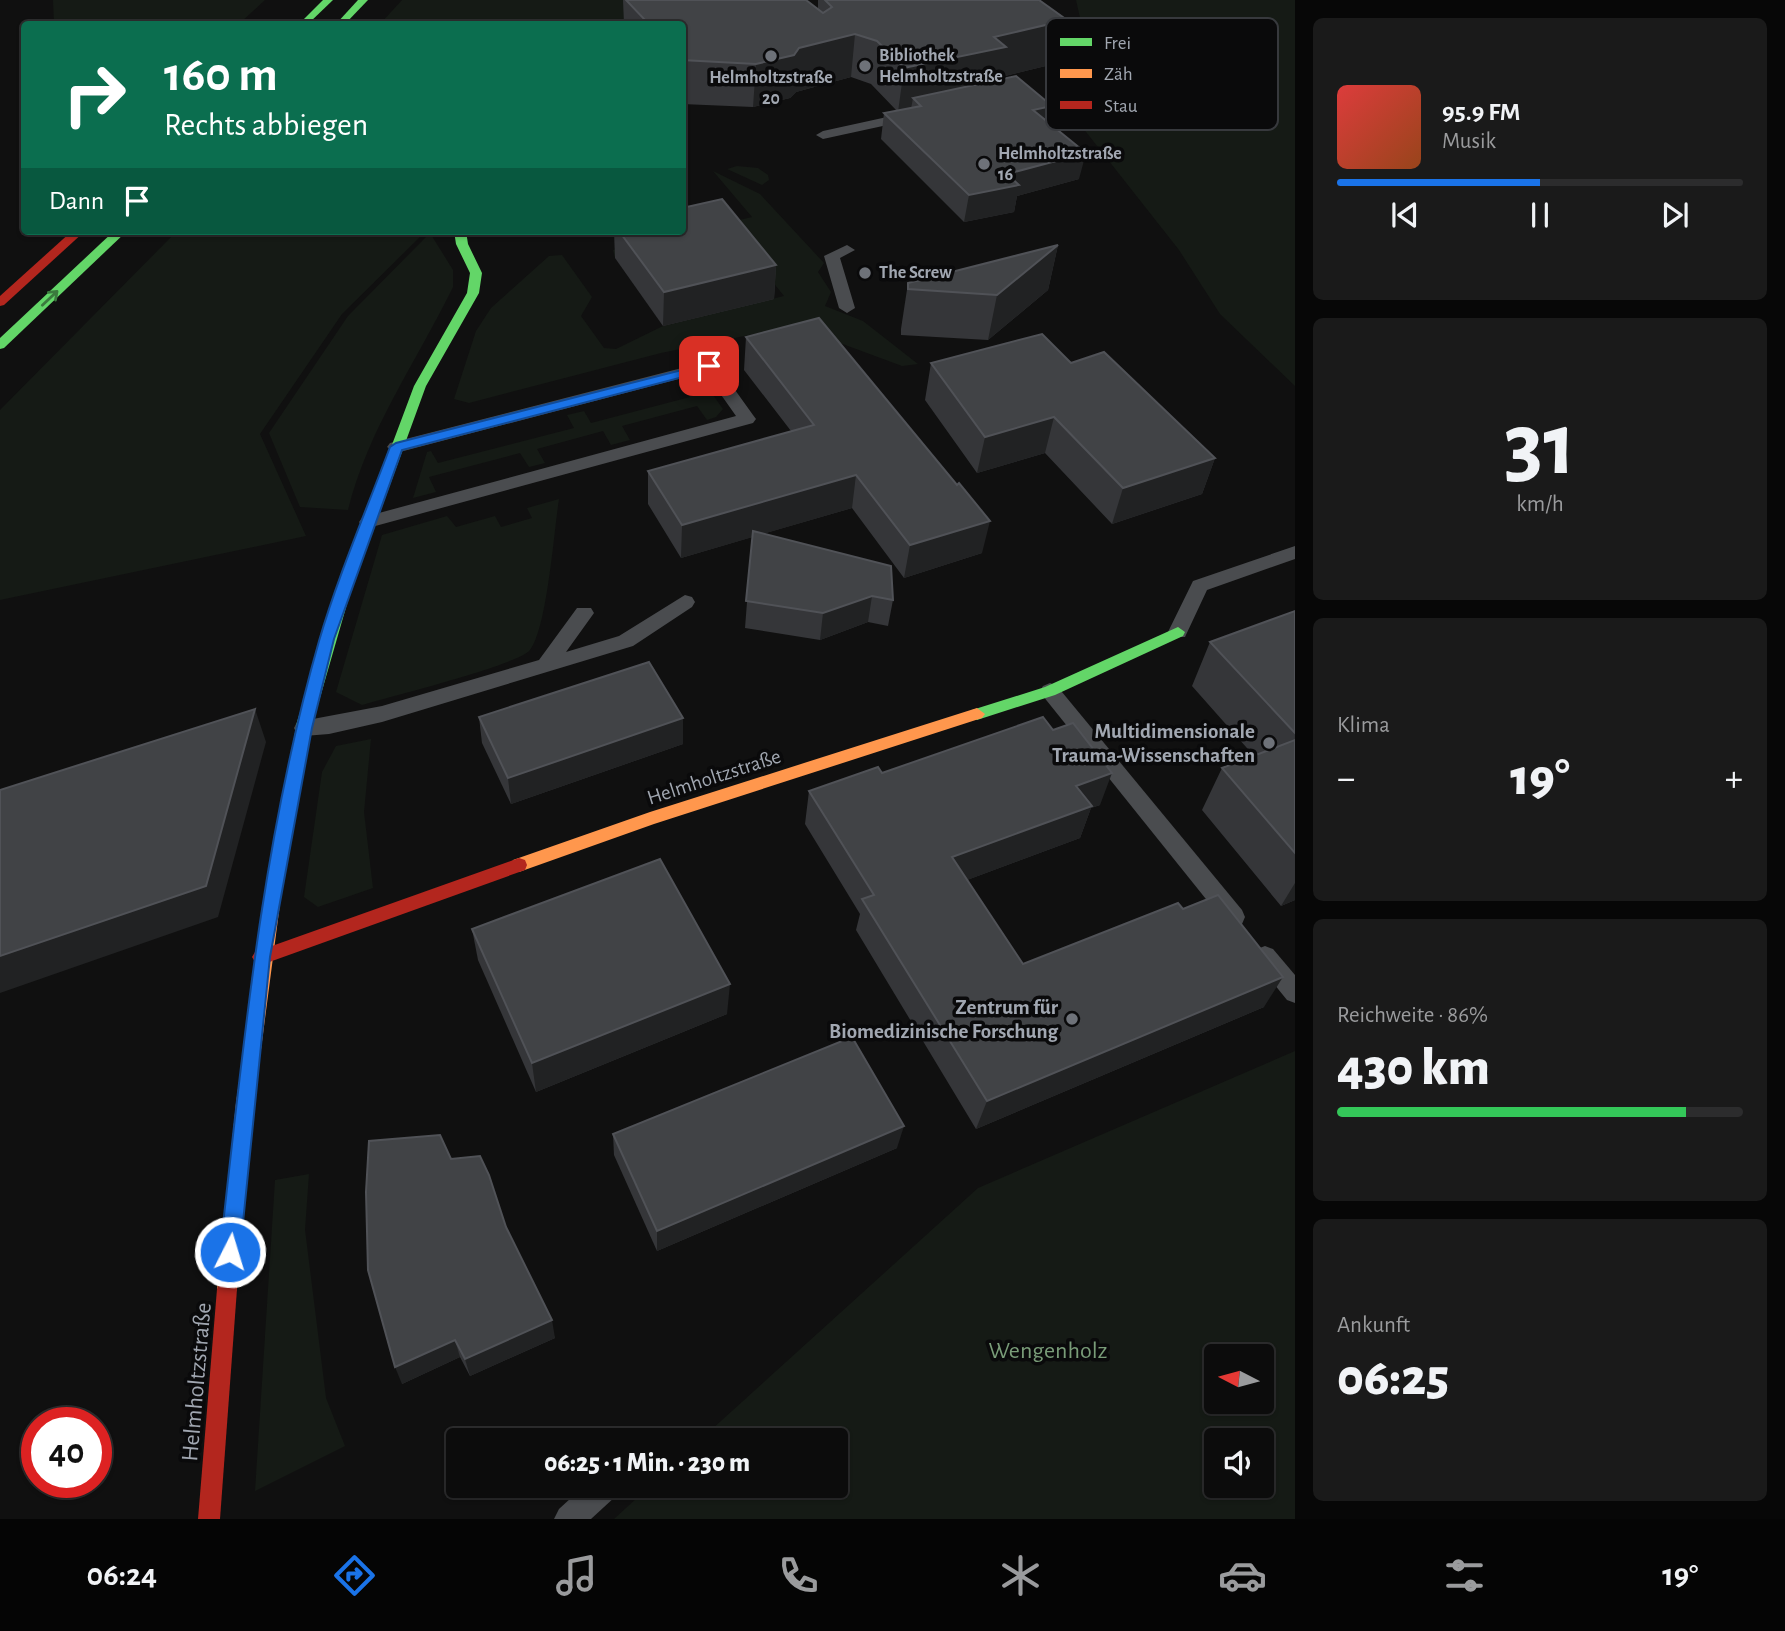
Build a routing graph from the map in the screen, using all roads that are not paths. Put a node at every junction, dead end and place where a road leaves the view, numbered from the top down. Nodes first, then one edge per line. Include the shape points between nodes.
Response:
1 (328, 0) edge
2 (363, 0) edge
3 (306, 21) edge
4 (343, 21) edge
5 (920, 114) edge
6 (823, 135) dead end
7 (75, 235) edge
8 (117, 235) edge
9 (460, 235) edge
10 (847, 250) dead end
11 (0, 302) edge
12 (846, 308) dead end
13 (0, 345) edge
14 (396, 447) junction
15 (368, 522) junction
16 (1295, 552) edge
17 (685, 602) dead end
18 (584, 613) dead end
19 (1178, 632) joint
20 (545, 666) junction
21 (1050, 691) junction
22 (304, 728) junction
23 (261, 957) junction
24 (1295, 993) edge
25 (593, 1498) edge
26 (209, 1519) edge
27 (569, 1519) edge

1 - 3 main road
2 - 4 main road
5 - 6 lane
7 - 11 main road
13 -> 8 main road
9 - 14 main road, Helmholtzstraße via 477,278 468,303 425,374
10 - 12 lane via 832,256
14 - 15 main road, Helmholtzstraße
14 - 15 lane via 709,366 747,419
15 - 22 main road, Helmholtzstraße via 327,639
16 - 19 lane via 1200,586
17 - 20 lane via 626,641
18 - 20 lane
19 - 21 main road, Helmholtzstraße
20 - 22 lane via 382,714
21 - 23 main road, Helmholtzstraße via 650,819
21 - 24 lane
22 - 23 main road, Helmholtzstraße
23 - 26 main road, Helmholtzstraße via 236,1185
25 - 27 lane

